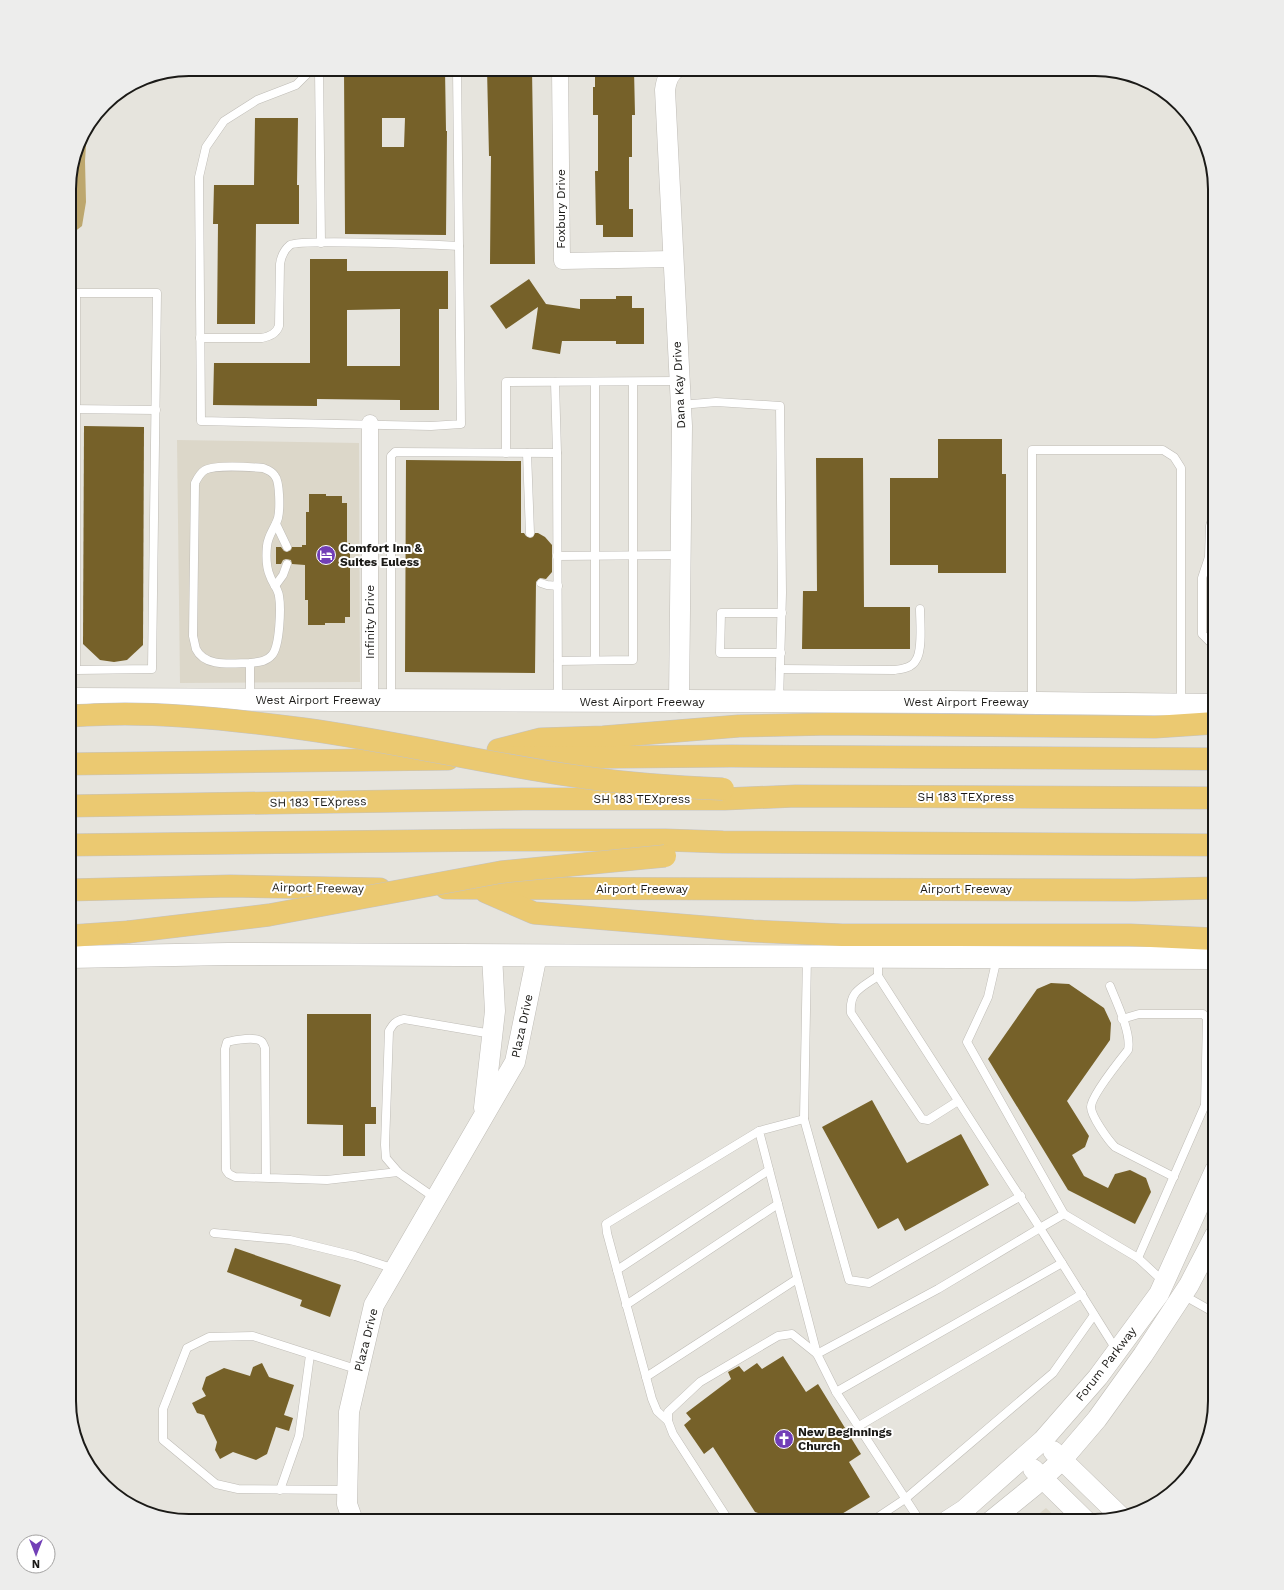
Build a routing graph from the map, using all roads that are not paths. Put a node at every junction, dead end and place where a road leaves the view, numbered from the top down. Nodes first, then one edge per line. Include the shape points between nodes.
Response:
1 (305, 76) edge
2 (319, 76) edge
3 (457, 76) edge
4 (560, 76) edge
5 (669, 76) edge
6 (321, 243) junction
7 (459, 246) junction
8 (673, 259) junction
9 (76, 293) edge
10 (200, 338) junction
11 (679, 381) junction
12 (555, 382) junction
13 (595, 382) junction
14 (633, 382) junction
15 (680, 405) junction
16 (76, 409) edge
17 (156, 410) junction
18 (370, 424) junction
19 (506, 452) junction
20 (527, 453) junction
21 (557, 453) junction
22 (276, 524) junction
23 (530, 533) dead end
24 (287, 547) dead end
25 (595, 555) junction
26 (634, 555) junction
27 (680, 555) junction
28 (557, 556) junction
29 (287, 564) dead end
30 (1208, 565) edge
31 (541, 583) dead end
32 (276, 586) junction
33 (558, 586) junction
34 (920, 609) dead end
35 (782, 614) junction
36 (1208, 640) edge
37 (781, 653) junction
38 (595, 660) junction
39 (558, 661) junction
40 (250, 663) junction
41 (780, 669) junction
42 (76, 670) edge
43 (76, 699) edge
44 (250, 700) junction
45 (370, 700) junction
46 (392, 701) junction
47 (558, 702) junction
48 (678, 702) junction
49 (780, 702) junction
50 (1032, 703) junction
51 (1181, 704) junction
52 (1208, 710) edge
53 (1208, 713) edge
54 (76, 716) edge
55 (459, 759) junction
56 (1208, 760) edge
57 (76, 764) edge
58 (723, 794) junction
59 (1208, 798) edge
60 (76, 806) edge
61 (76, 845) edge
62 (1208, 845) edge
63 (665, 848) junction
64 (477, 888) junction
65 (1208, 888) edge
66 (76, 890) edge
67 (76, 936) edge
68 (1208, 939) edge
69 (492, 955) junction
70 (537, 955) junction
71 (807, 955) junction
72 (997, 956) junction
73 (76, 957) edge
74 (1208, 958) edge
75 (878, 966) junction
76 (1110, 986) dead end
77 (1122, 1019) junction
78 (492, 1034) junction
79 (958, 1101) junction
80 (1205, 1105) junction
81 (1208, 1106) edge
82 (484, 1114) junction
83 (804, 1119) junction
84 (759, 1131) junction
85 (769, 1170) junction
86 (398, 1172) junction
87 (1174, 1177) junction
88 (266, 1178) junction
89 (1208, 1185) edge
90 (1021, 1196) junction
91 (435, 1198) junction
92 (778, 1204) junction
93 (1064, 1214) junction
94 (1040, 1228) junction
95 (214, 1233) dead end
96 (1208, 1248) edge
97 (1138, 1258) junction
98 (1062, 1264) junction
99 (395, 1269) junction
100 (617, 1270) junction
101 (797, 1279) junction
102 (1164, 1282) junction
103 (1082, 1294) junction
104 (1183, 1295) junction
105 (626, 1305) junction
106 (1208, 1309) edge
107 (1094, 1315) junction
108 (1117, 1351) junction
109 (817, 1354) junction
110 (310, 1355) junction
111 (1135, 1367) junction
112 (359, 1370) junction
113 (646, 1377) junction
114 (836, 1392) junction
115 (668, 1420) junction
116 (858, 1426) junction
117 (1043, 1440) junction
118 (1023, 1459) junction
119 (1062, 1460) junction
120 (1042, 1479) junction
121 (280, 1490) junction
122 (348, 1490) junction
123 (905, 1499) junction
124 (1116, 1512) edge
125 (351, 1514) edge
126 (725, 1514) edge
127 (882, 1514) edge
128 (915, 1514) edge
129 (958, 1514) edge
130 (1000, 1514) edge
131 (1079, 1514) edge

1 - 10 lane via 296,85 258,100 224,121 206,147 199,177
2 - 6 lane
3 - 7 lane
4 - 8 street, Foxbury Drive via 562,261
5 - 8 street, Dana Kay Drive via 665,90
6 - 7 lane
6 - 10 lane via 290,245 282,255 279,326 274,334 262,338
7 - 18 lane via 461,424
8 - 11 street, Dana Kay Drive
9 - 17 lane via 157,293
10 - 18 lane via 201,421
11 - 14 lane
11 - 15 street, Dana Kay Drive
12 - 13 lane
12 - 19 lane via 506,382
12 - 21 lane
13 - 14 lane
13 - 25 lane
14 - 26 lane
15 - 27 street, Dana Kay Drive
15 - 35 lane via 716,402 780,406
16 - 17 lane
17 - 42 lane via 152,669
18 - 45 street, Infinity Drive
19 - 20 lane
19 - 46 lane via 395,452 391,456
20 - 21 lane
20 - 23 lane
21 - 28 lane
22 - 24 lane
22 - 32 lane via 269,536 267,565
22 - 40 lane via 279,516 278,484 276,476 270,471 253,468 214,468 205,470 195,483 193,636 197,650 207,660 220,664
25 - 26 lane
25 - 28 lane
25 - 38 lane
26 - 27 lane
26 - 38 lane via 633,660
27 - 48 street, Dana Kay Drive
28 - 33 lane
29 - 32 lane
30 - 36 lane via 1202,578 1202,634
31 - 33 lane
32 - 40 lane via 279,596 277,646 273,655 263,662
33 - 39 lane
34 - 41 lane via 919,650 917,660 910,666 894,670
35 - 37 lane
35 - 37 lane via 721,613 720,653
37 - 41 lane
38 - 39 lane
39 - 47 lane
40 - 44 lane
41 - 49 lane
43 - 44 main road, West Airport Freeway
44 - 45 main road, West Airport Freeway
45 - 46 main road, West Airport Freeway
46 - 47 main road, West Airport Freeway
47 - 48 main road, West Airport Freeway
48 - 49 main road, West Airport Freeway
49 - 50 main road, West Airport Freeway
50 - 51 main road, West Airport Freeway
50 - 51 lane via 1032,450 1163,450 1174,457 1181,468
51 - 52 main road, West Airport Freeway
53 - 55 highway via 1155,727 840,724 739,726 603,737 541,739
54 - 58 highway, bridge via 126,714 248,722 357,738 521,768
55 - 56 highway via 731,756
55 - 57 highway
58 - 59 highway, SH 183 TEXpress
58 - 60 highway, SH 183 TEXpress
61 - 63 highway via 504,840
62 - 63 highway via 723,842
63 - 67 highway, bridge via 501,872 269,915
64 - 65 highway, Airport Freeway
64 - 66 highway, Airport Freeway via 230,886
64 - 68 highway via 534,913 753,931 842,935 1130,935
69 - 70 main road
69 - 73 main road via 228,954
69 - 78 street, Plaza Drive via 495,1011
70 - 71 main road
70 - 82 street, Plaza Drive via 515,1062
71 - 75 main road
71 - 83 lane
72 - 74 main road
72 - 75 main road
72 - 93 lane via 988,996 967,1042
75 - 79 lane
75 - 79 lane via 853,996 850,1004 851,1014 922,1119 928,1120
76 - 77 lane
77 - 80 lane via 1139,1014 1206,1016
77 - 87 lane via 1129,1041 1128,1050 1093,1099 1092,1111 1115,1147
78 - 82 street, Plaza Drive
78 - 86 lane via 404,1019 392,1024 384,1145 386,1158
79 - 90 lane
80 - 81 lane
80 - 87 lane
82 - 91 street, Plaza Drive
83 - 84 lane
83 - 90 lane via 849,1280 869,1283
84 - 85 lane
84 - 100 lane via 606,1224
85 - 92 lane
85 - 100 lane
86 - 88 lane via 327,1180
86 - 91 lane
87 - 97 lane
88 - 88 lane via 235,1177 226,1170 225,1049 227,1042 235,1039 258,1039 263,1042 265,1048
89 - 102 street, Forum Parkway
90 - 94 lane
91 - 99 street, Plaza Drive
92 - 101 lane
92 - 105 lane
93 - 94 lane
93 - 97 lane
94 - 98 lane
94 - 109 lane via 938,1289
95 - 99 lane via 290,1240
96 - 104 street, Forum Parkway
97 - 102 lane
98 - 103 lane
98 - 114 lane
99 - 112 street, Plaza Drive via 374,1305
100 - 105 lane
101 - 109 lane
101 - 113 lane
102 - 108 street, Forum Parkway via 1159,1294
103 - 107 lane
103 - 116 lane
104 - 106 lane
104 - 111 street, Forum Parkway
105 - 113 lane
107 - 108 lane
107 - 123 lane via 1053,1373
108 - 111 street
108 - 117 street, Forum Parkway via 1098,1378
109 - 114 lane
109 - 115 lane via 792,1334 778,1336 700,1382 668,1412
110 - 112 lane
110 - 121 lane via 299,1436
110 - 121 lane via 253,1336 209,1337 187,1348 163,1409 164,1440 216,1484 238,1489
111 - 119 street, Forum Parkway via 1097,1419
112 - 122 street, Plaza Drive via 349,1412
113 - 115 lane via 657,1411
114 - 116 lane
115 - 126 lane via 673,1434
116 - 123 lane
117 - 118 street, Forum Parkway
117 - 119 street
118 - 120 street
118 - 129 street, Forum Parkway
119 - 120 street, Forum Parkway
119 - 124 street
120 - 130 street, Forum Parkway
120 - 131 street
121 - 122 lane
122 - 125 street, Plaza Drive via 347,1504
123 - 127 lane
123 - 128 lane

